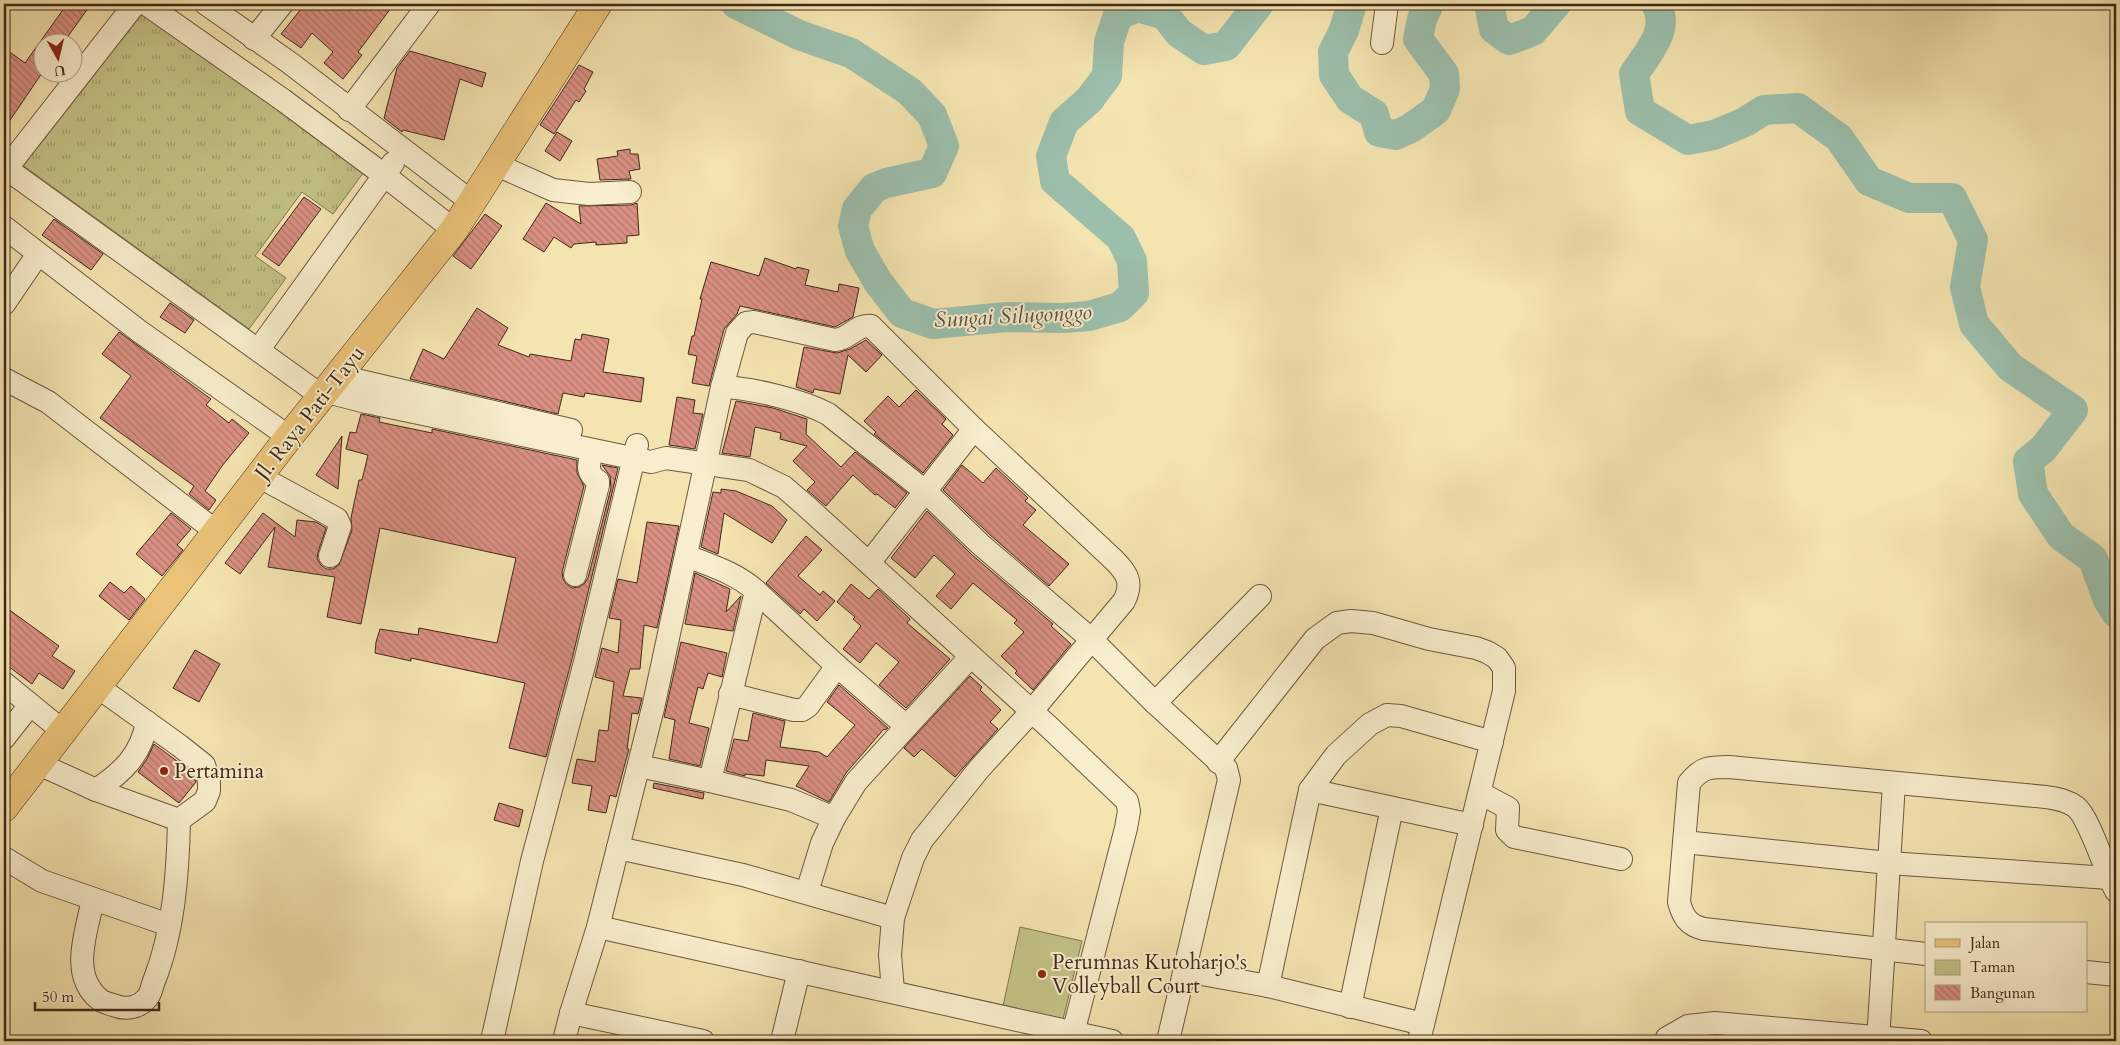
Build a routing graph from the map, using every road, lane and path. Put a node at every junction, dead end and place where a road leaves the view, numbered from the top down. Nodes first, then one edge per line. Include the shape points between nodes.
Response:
1 (136, 4) edge
2 (146, 4) edge
3 (206, 4) edge
4 (282, 4) edge
5 (429, 4) edge
6 (598, 4) edge
7 (1387, 4) edge
8 (254, 40) junction
9 (1382, 43) dead end
10 (349, 110) junction
11 (402, 150) junction
12 (497, 165) junction
13 (5, 168) edge
14 (384, 175) junction
15 (630, 192) dead end
16 (474, 203) junction
17 (4, 227) edge
18 (454, 230) junction
19 (38, 254) junction
20 (4, 304) edge
21 (259, 350) junction
22 (4, 378) edge
23 (722, 387) junction
24 (329, 388) junction
25 (974, 429) junction
26 (290, 437) junction
27 (580, 443) junction
28 (635, 451) junction
29 (706, 464) junction
30 (260, 477) junction
31 (925, 491) junction
32 (218, 533) junction
33 (330, 556) dead end
34 (687, 556) junction
35 (869, 563) junction
36 (575, 575) dead end
37 (756, 591) junction
38 (1260, 596) dead end
39 (1091, 639) junction
40 (971, 656) junction
41 (837, 666) junction
42 (4, 683) edge
43 (98, 686) junction
44 (730, 694) junction
45 (1155, 703) junction
46 (30, 705) junction
47 (1031, 712) junction
48 (147, 722) junction
49 (906, 725) junction
50 (64, 732) junction
51 (4, 738) edge
52 (1492, 742) junction
53 (1218, 762) junction
54 (39, 764) junction
55 (639, 766) junction
56 (710, 782) junction
57 (1894, 783) junction
58 (96, 790) junction
59 (1310, 790) junction
60 (1480, 793) junction
61 (4, 808) edge
62 (1392, 808) junction
63 (834, 818) junction
64 (180, 820) junction
65 (1472, 825) junction
66 (1684, 842) junction
67 (618, 848) junction
68 (4, 858) edge
69 (1621, 859) dead end
70 (1889, 863) junction
71 (2113, 884) edge
72 (807, 892) junction
73 (93, 899) junction
74 (893, 918) junction
75 (170, 925) junction
76 (598, 927) junction
77 (1884, 950) junction
78 (1925, 954) edge
79 (799, 970) junction
80 (1185, 972) junction
81 (2088, 972) edge
82 (2116, 975) edge
83 (1268, 986) junction
84 (893, 992) junction
85 (1350, 1007) junction
86 (571, 1013) junction
87 (1421, 1033) edge
88 (1784, 1035) edge
89 (1073, 1036) edge
90 (1878, 1039) edge
91 (492, 1041) edge
92 (564, 1041) edge
93 (704, 1041) edge
94 (782, 1041) edge
95 (1112, 1041) edge
96 (1168, 1041) edge
97 (1667, 1041) edge
98 (1921, 1041) edge

1 - 13 street
2 - 14 street
3 - 8 street
4 - 8 street
5 - 10 street
6 - 12 main road, Jl. Raya Pati-Tayu
7 - 9 street
8 - 10 street
10 - 11 street
11 - 14 street
11 - 16 street
12 - 15 street via 553,190 589,194
12 - 16 main road, Jl. Raya Pati-Tayu
13 - 21 street
14 - 18 street
14 - 21 street
16 - 18 main road, Jl. Raya Pati-Tayu
17 - 19 street
18 - 24 main road, Jl. Raya Pati-Tayu
19 - 20 street
19 - 26 street via 139,331
21 - 24 street
22 - 32 street via 48,402
23 - 25 street via 737,332 746,323 835,340 843,339 860,326 867,326 880,334
23 - 29 street
23 - 31 street via 738,387 815,407
24 - 26 main road, Jl. Raya Pati-Tayu
24 - 27 street
25 - 31 street
25 - 39 street via 1125,571 1129,591 1124,601
26 - 30 main road, Jl. Raya Pati-Tayu
27 - 28 street
27 - 36 street via 590,475 598,485
28 - 29 street via 651,462 666,458
28 - 91 street via 585,662 532,861
29 - 34 street
29 - 35 street via 749,470 784,487
30 - 32 main road, Jl. Raya Pati-Tayu
30 - 33 street via 337,519 340,526
31 - 35 street
31 - 39 street via 980,544
32 - 43 main road, Jl. Raya Pati-Tayu
34 - 37 street via 744,580
34 - 55 street
35 - 40 street
37 - 41 street
37 - 44 street
38 - 45 street
39 - 45 street
39 - 47 street
40 - 47 street
40 - 49 street
41 - 44 street via 802,710
41 - 49 street
42 - 46 street
43 - 48 street
43 - 50 main road, Jl. Raya Pati-Tayu
44 - 56 street
45 - 53 street
46 - 50 street
46 - 51 street
47 - 74 street via 979,769 922,840
47 - 89 street via 1118,790 1127,801 1129,811
48 - 58 street via 144,739 132,757 119,774
48 - 64 street via 204,765 209,790 205,801
49 - 63 street via 856,782
50 - 54 main road, Jl. Raya Pati-Tayu
52 - 53 street via 1505,678 1504,668 1497,658 1476,648 1429,640 1373,623 1337,623 1315,639
52 - 59 street via 1401,716 1387,715 1370,724 1336,755
52 - 60 street
53 - 80 street via 1226,768 1229,780
54 - 58 street
54 - 61 main road, Jl. Raya Pati-Tayu
55 - 56 street
55 - 67 street
56 - 63 street via 791,800
57 - 66 street via 1711,767 1699,771 1689,783
57 - 70 street
57 - 71 street via 2065,800 2077,808 2085,820
58 - 64 street
59 - 62 street
59 - 83 street
60 - 65 street
60 - 69 street via 1508,808 1507,830 1514,837
62 - 65 street
62 - 85 street
63 - 72 street via 822,843
64 - 75 street
65 - 87 street
66 - 70 street
66 - 77 street via 1679,902 1683,916 1692,926
67 - 72 street
67 - 76 street
68 - 73 street via 42,881
70 - 71 street
70 - 77 street
72 - 74 street
73 - 75 street
73 - 75 street via 80,964 85,982 99,1000 119,1008 135,1007 148,997 158,973
74 - 84 street via 890,955
76 - 79 street
76 - 86 street
77 - 78 street
77 - 90 street
79 - 84 street
79 - 94 street
80 - 83 street
80 - 96 street
81 - 82 street
83 - 85 street
84 - 89 street
85 - 87 street
86 - 92 street
86 - 93 street
88 - 90 street
88 - 97 street via 1716,1022 1700,1023 1677,1031
89 - 95 street
90 - 98 street

